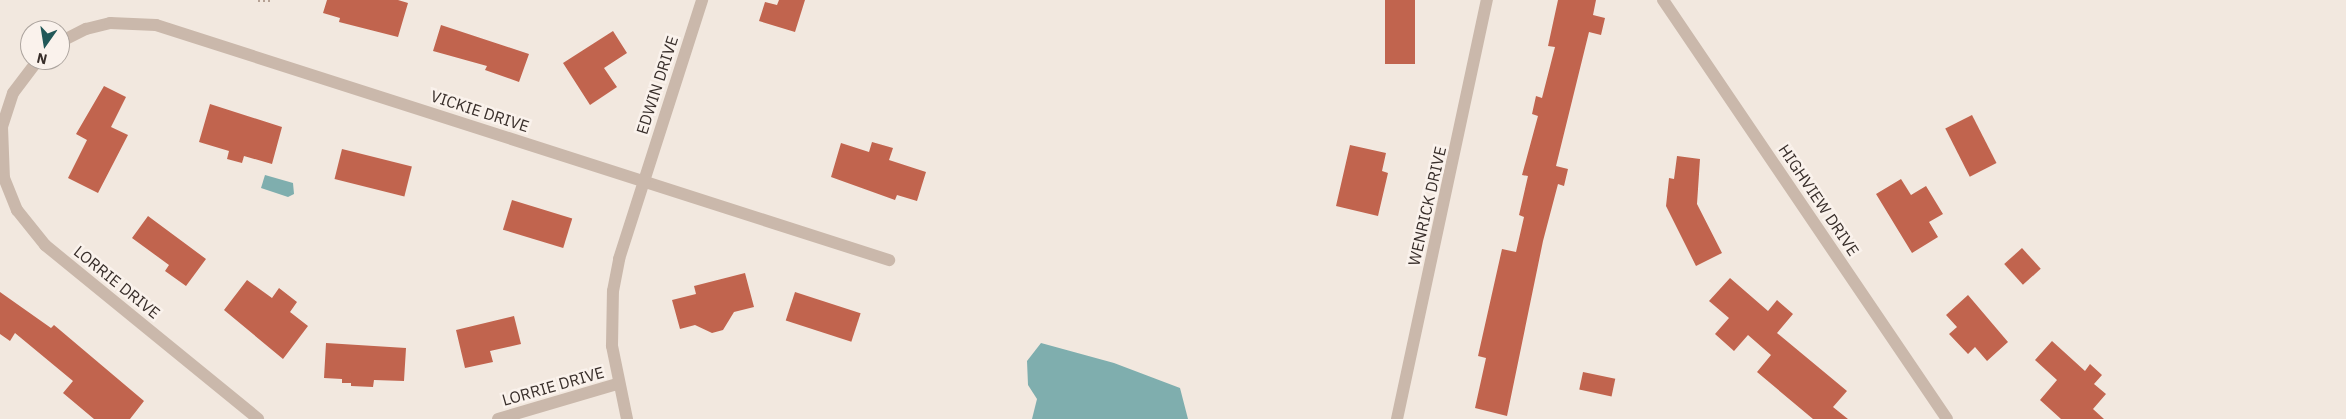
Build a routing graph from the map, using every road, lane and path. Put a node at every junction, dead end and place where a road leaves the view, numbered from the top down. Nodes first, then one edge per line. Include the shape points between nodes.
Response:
1 (258, 0) edge
2 (273, 0) edge
3 (702, 0) edge
4 (1487, 0) edge
5 (1664, 0) edge
6 (70, 37) edge
7 (31, 70) edge
8 (0, 142) edge
9 (644, 181) junction
10 (0, 203) edge
11 (17, 210) junction
12 (889, 260) dead end
13 (618, 384) junction
14 (258, 419) edge
15 (498, 419) edge
16 (627, 419) edge
17 (1397, 419) edge
18 (1947, 419) edge

1 - 2 path
3 - 9 street, EDWIN DRIVE
4 - 17 street, WENRICK DRIVE
5 - 18 street, HIGHVIEW DRIVE
6 - 9 street, VICKIE DRIVE via 86,29 110,24 156,25
7 - 8 street via 13,94
8 - 11 street, LORRIE DRIVE via 4,178
9 - 12 street, VICKIE DRIVE
9 - 13 street, EDWIN DRIVE via 619,258 613,291 612,346
10 - 11 street
11 - 14 street, LORRIE DRIVE via 45,245
13 - 15 street, LORRIE DRIVE
13 - 16 street, EDWIN DRIVE

